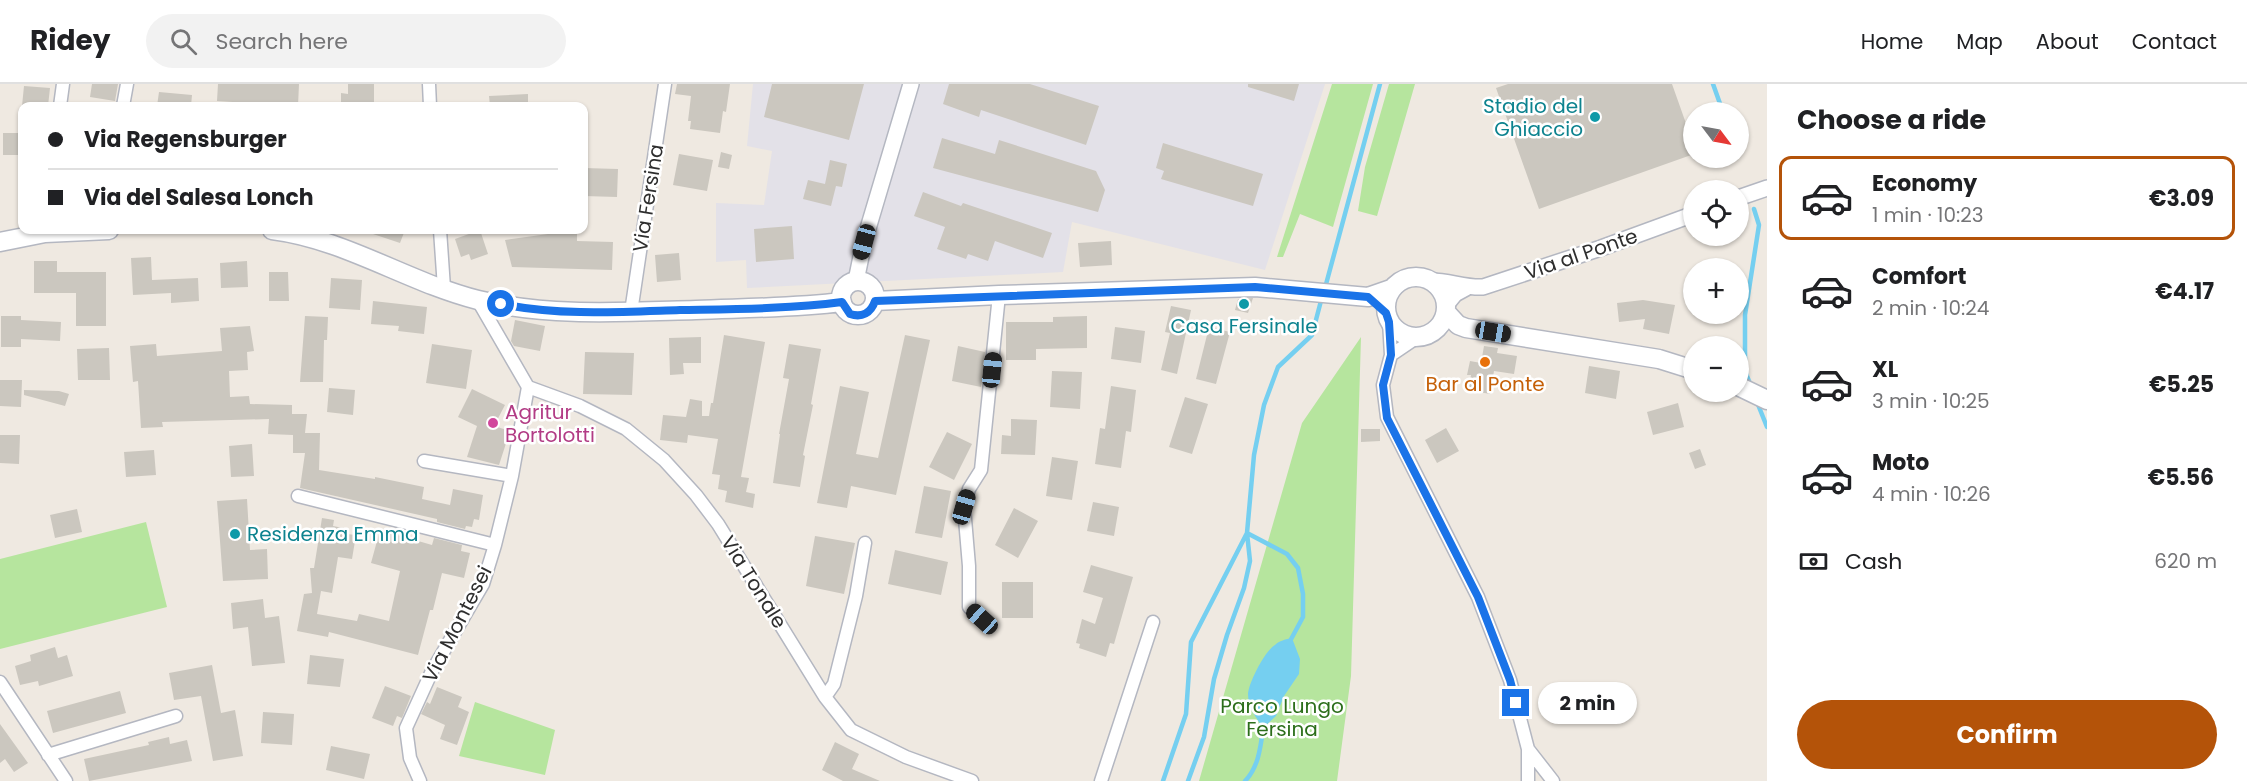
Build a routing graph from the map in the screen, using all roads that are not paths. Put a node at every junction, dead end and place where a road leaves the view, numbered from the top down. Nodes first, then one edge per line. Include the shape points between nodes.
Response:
1 (63, 84) edge
2 (127, 84) edge
3 (429, 84) edge
4 (665, 84) edge
5 (911, 84) edge
6 (61, 102) edge
7 (124, 102) edge
8 (430, 102) edge
9 (1767, 188) edge
10 (1749, 194) edge
11 (1683, 218) edge
12 (33, 234) edge
13 (299, 234) edge
14 (440, 234) edge
15 (0, 242) edge
16 (856, 281) junction
17 (1431, 281) junction
18 (444, 288) junction
19 (1466, 288) junction
20 (1391, 289) junction
21 (999, 295) junction
22 (1368, 297) junction
23 (477, 299) junction
24 (875, 301) junction
25 (842, 302) junction
26 (1446, 308) junction
27 (631, 312) junction
28 (1387, 318) junction
29 (1493, 332) junction
30 (1423, 336) junction
31 (1391, 355) junction
32 (1683, 367) edge
33 (528, 387) junction
34 (1749, 391) edge
35 (1765, 399) edge
36 (424, 461) dead end
37 (512, 476) junction
38 (298, 496) dead end
39 (865, 543) dead end
40 (495, 545) junction
41 (982, 619) dead end
42 (1153, 622) dead end
43 (0, 682) edge
44 (825, 697) junction
45 (176, 716) dead end
46 (1527, 749) junction
47 (48, 755) junction
48 (66, 781) edge
49 (420, 781) edge
50 (972, 781) edge
51 (1101, 781) edge
52 (1528, 781) edge
53 (1552, 781) edge

1 - 6 street
2 - 7 street
3 - 8 street
4 - 27 street, Via Fersina
5 - 16 street
9 - 10 street
11 - 19 street, Via al Ponte via 1500,282
12 - 15 main road
13 - 18 main road
14 - 18 street
16 - 24 main road via 869,285
16 - 25 main road via 844,289
17 - 19 street, Via al Ponte
17 - 20 main road via 1406,278
17 - 26 main road via 1439,287
18 - 23 main road
19 - 26 street via 1455,294
20 - 22 main road
20 - 28 main road via 1386,300
21 - 22 main road via 1265,287
21 - 24 main road
21 - 41 street via 981,470 964,507 969,607
22 - 28 main road
23 - 27 main road via 569,313
23 - 33 street
24 - 25 main road via 861,315 850,314
25 - 27 main road
26 - 29 main road via 1458,325
26 - 30 main road via 1438,329
28 - 30 main road via 1400,334
28 - 31 street
29 - 30 main road
29 - 32 main road via 1659,359
30 - 31 street
31 - 46 street via 1383,385 1387,418 1478,597 1510,680
33 - 37 street, Via Montesei
33 - 44 street, Via Tonale via 580,406 626,429 664,460 718,524
34 - 35 main road
36 - 37 street
37 - 40 street, Via Montesei
38 - 40 street
39 - 44 street via 834,684
40 - 49 street, Via Montesei via 483,584 432,671 406,728 410,758
42 - 51 street
43 - 47 street
44 - 50 street, Via Tonale via 851,729 906,757
45 - 47 street
46 - 52 street
46 - 53 street
47 - 48 street

